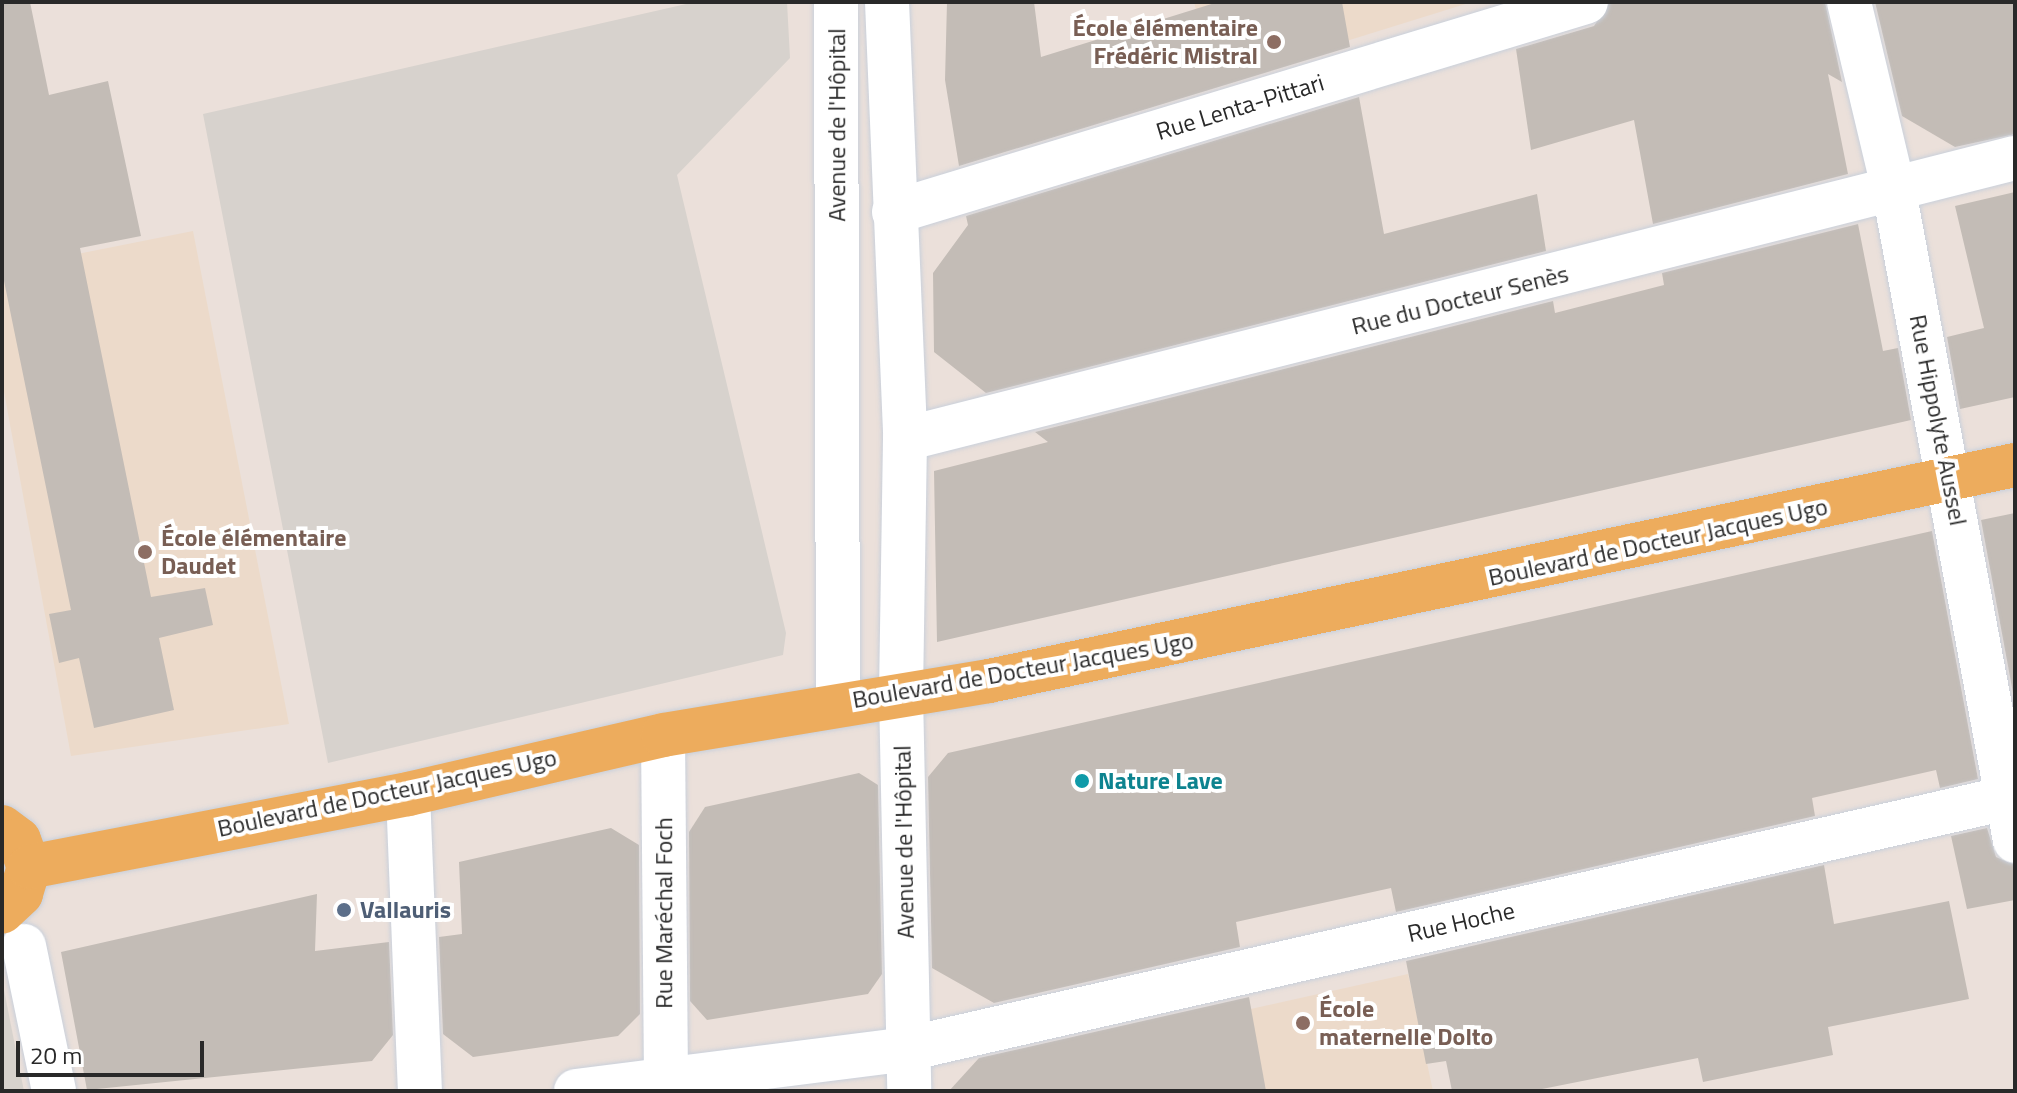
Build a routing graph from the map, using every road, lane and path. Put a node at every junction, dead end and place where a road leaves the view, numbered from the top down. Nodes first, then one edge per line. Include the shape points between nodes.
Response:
1 (836, 2) edge
2 (887, 2) edge
3 (1586, 2) edge
4 (1849, 2) edge
5 (2015, 158) edge
6 (1894, 191) junction
7 (894, 229) junction
8 (838, 249) junction
9 (835, 404) junction
10 (905, 420) junction
11 (2015, 465) edge
12 (1950, 481) junction
13 (901, 694) junction
14 (838, 704) junction
15 (663, 735) junction
16 (408, 794) junction
17 (2011, 796) edge
18 (2, 827) edge
19 (2015, 841) edge
20 (29, 867) junction
21 (13, 929) edge
22 (908, 1070) edge
23 (666, 1084) edge
24 (54, 1091) edge
25 (420, 1091) edge
26 (576, 1091) edge

1 - 8 street, Avenue de l'Hôpital
2 - 7 street, Avenue de l'Hôpital
3 - 7 street, Rue Lenta-Pittari
4 - 6 street, Rue Hippolyte Aussel
5 - 6 street, Rue du Docteur Senès
6 - 10 street, Rue du Docteur Senès
6 - 12 street, Rue Hippolyte Aussel
7 - 8 street, Avenue de l'Hôpital
7 - 10 street, Avenue de l'Hôpital
8 - 9 street, Avenue de l'Hôpital
9 - 10 street
9 - 14 street, Avenue de l'Hôpital
10 - 13 street, Avenue de l'Hôpital
11 - 12 main road, Boulevard de Docteur Jacques Ugo
12 - 13 main road, Boulevard de Docteur Jacques Ugo
12 - 17 street, Rue Hippolyte Aussel
13 - 14 main road, Boulevard de Docteur Jacques Ugo
13 - 22 street, Avenue de l'Hôpital
14 - 15 main road, Boulevard de Docteur Jacques Ugo
15 - 16 main road, Boulevard de Docteur Jacques Ugo
15 - 23 street, Rue Maréchal Foch
16 - 20 main road, Boulevard de Docteur Jacques Ugo
16 - 25 street
17 - 19 street, Rue Hippolyte Aussel
17 - 22 street, Rue Hoche
18 - 20 main road via 19,840
20 - 21 main road
21 - 24 street
22 - 23 street, Rue Hoche
23 - 26 street, Rue Hoche

